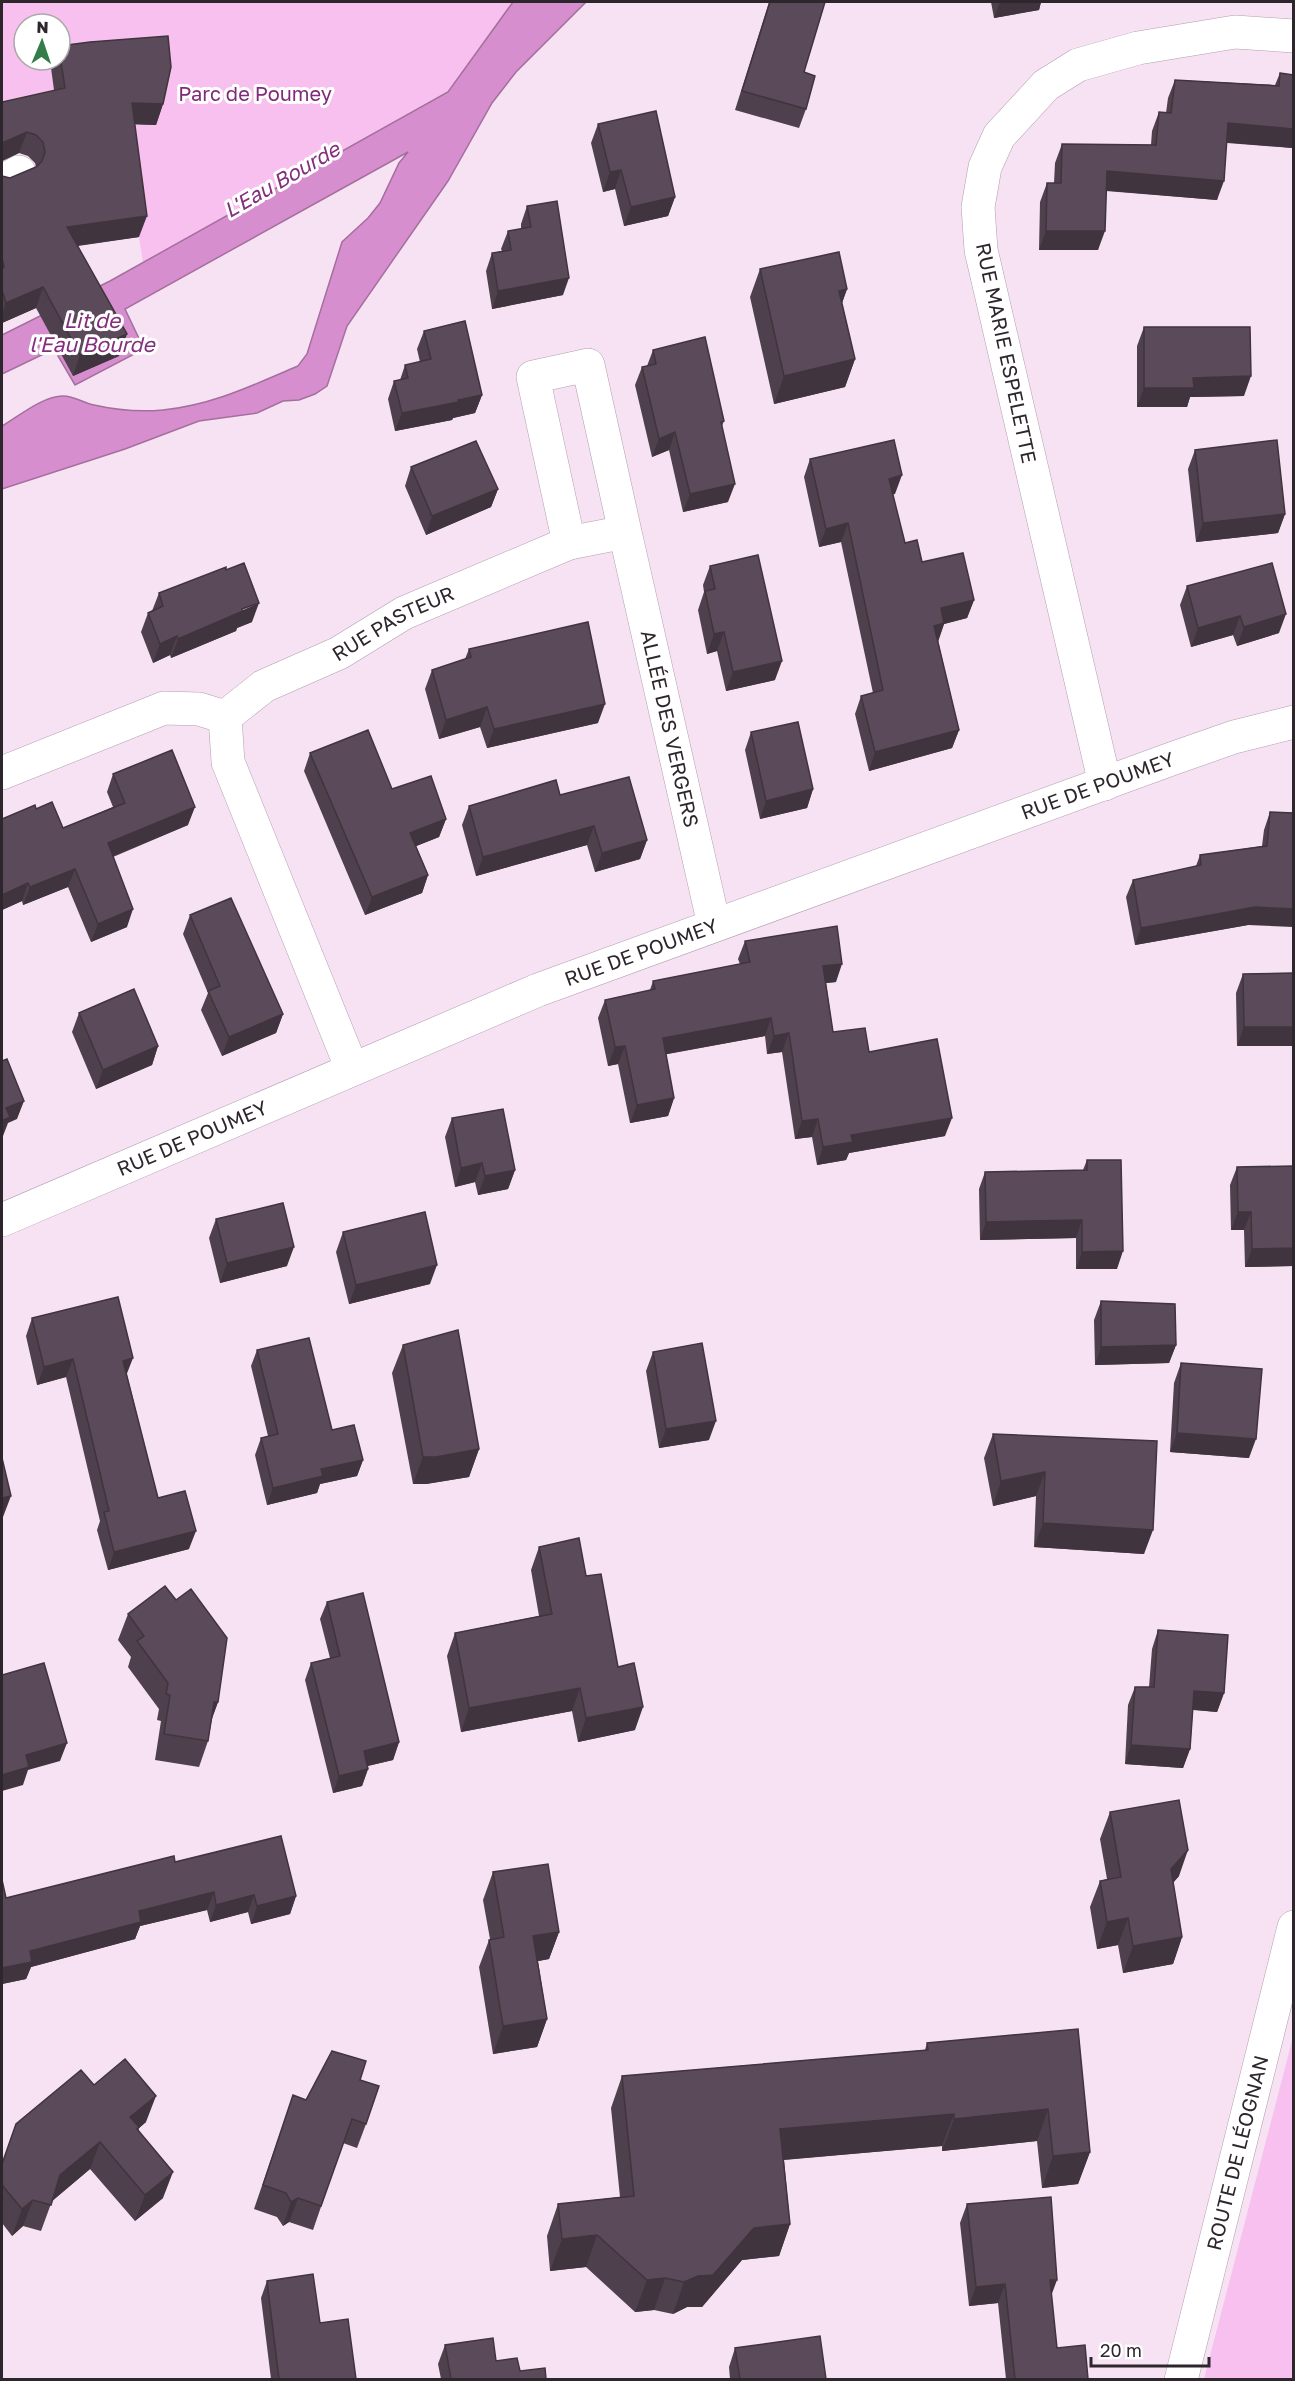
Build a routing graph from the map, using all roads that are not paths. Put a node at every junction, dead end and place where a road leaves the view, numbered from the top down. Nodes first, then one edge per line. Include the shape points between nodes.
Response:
1 (1293, 36) edge
2 (625, 532) junction
3 (569, 543) junction
4 (225, 717) junction
5 (1293, 722) edge
6 (2, 773) edge
7 (1105, 784) junction
8 (714, 925) junction
9 (352, 1069) junction
10 (2, 1220) edge
11 (1293, 1927) edge
12 (1181, 2379) edge

1 - 7 street, RUE MARIE ESPELETTE via 1236,32 1138,48 1078,65 1046,86 1020,112 999,136 985,166 978,207 981,250
2 - 3 street
2 - 3 street, ALLÉE DES VERGERS via 588,365 533,377
2 - 8 street, ALLÉE DES VERGERS
3 - 4 street, RUE PASTEUR via 404,613 339,653 264,686
4 - 6 street via 199,709 164,708
4 - 9 street via 228,762
5 - 7 street, RUE DE POUMEY via 1224,741
7 - 8 street, RUE DE POUMEY
8 - 9 street, RUE DE POUMEY via 538,990
9 - 10 street, RUE DE POUMEY
11 - 12 street, ROUTE DE LÉOGNAN

